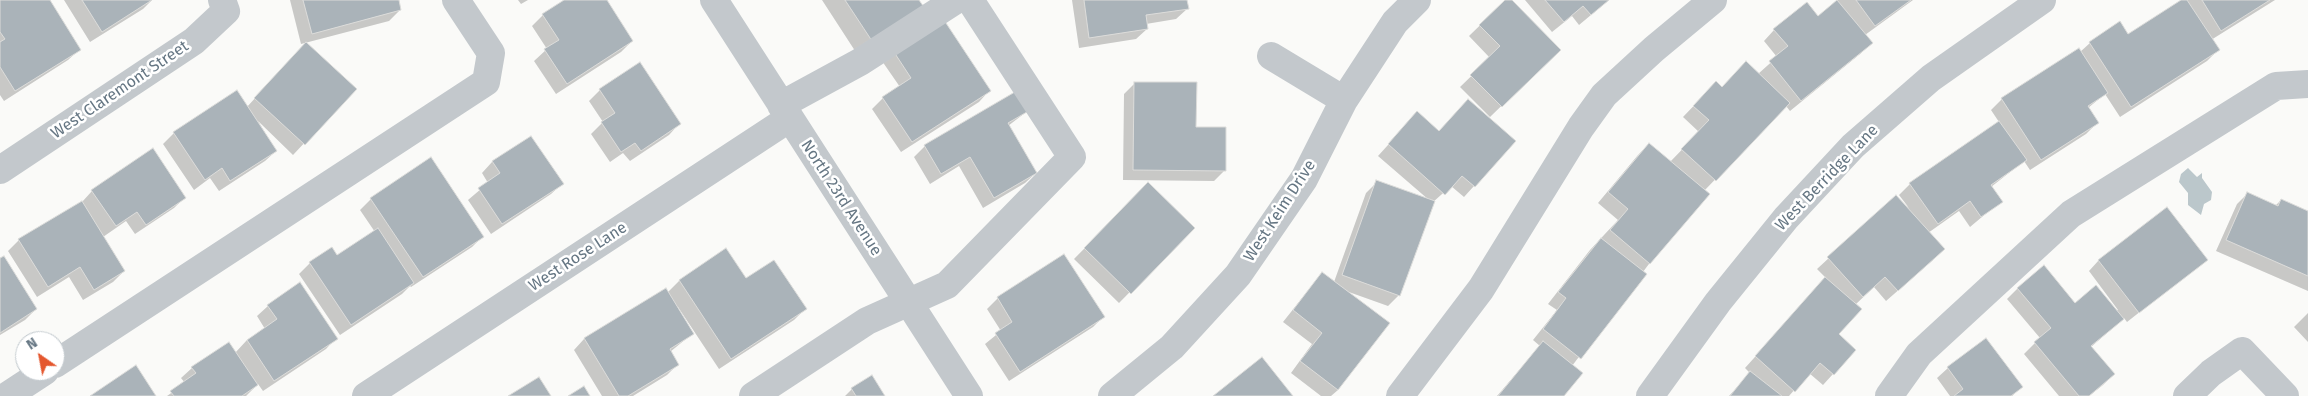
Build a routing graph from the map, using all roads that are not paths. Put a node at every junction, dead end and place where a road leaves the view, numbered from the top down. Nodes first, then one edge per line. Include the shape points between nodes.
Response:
1 (222, 0) edge
2 (456, 0) edge
3 (714, 0) edge
4 (956, 0) edge
5 (970, 0) edge
6 (1417, 0) edge
7 (1714, 0) edge
8 (2042, 0) edge
9 (1272, 56) dead end
10 (2308, 84) edge
11 (1344, 100) junction
12 (785, 112) junction
13 (0, 170) edge
14 (908, 302) junction
15 (65, 357) edge
16 (30, 381) edge
17 (7, 396) edge
18 (366, 396) edge
19 (753, 396) edge
20 (969, 396) edge
21 (1112, 396) edge
22 (1400, 396) edge
23 (1650, 396) edge
24 (1889, 396) edge
25 (2187, 396) edge
26 (2286, 396) edge

1 - 13 street, West Claremont Street via 226,11 194,41
2 - 15 street via 490,54 486,82
3 - 12 street, North 23rd Avenue
4 - 12 street, West Rose Lane
5 - 14 street via 1072,157 947,285
6 - 11 street, West Keim Drive via 1395,22
7 - 22 street via 1604,95 1481,289
8 - 23 street, West Berridge Lane via 1932,78 1853,146 1786,218 1718,302
9 - 11 street
10 - 24 street via 2276,86 2071,214 1919,354
11 - 21 street, West Keim Drive via 1304,178 1238,275 1172,347
12 - 14 street, North 23rd Avenue
12 - 18 street, West Rose Lane
14 - 19 street via 867,321
14 - 20 street, North 23rd Avenue
16 - 17 street
25 - 26 street via 2211,373 2242,351

